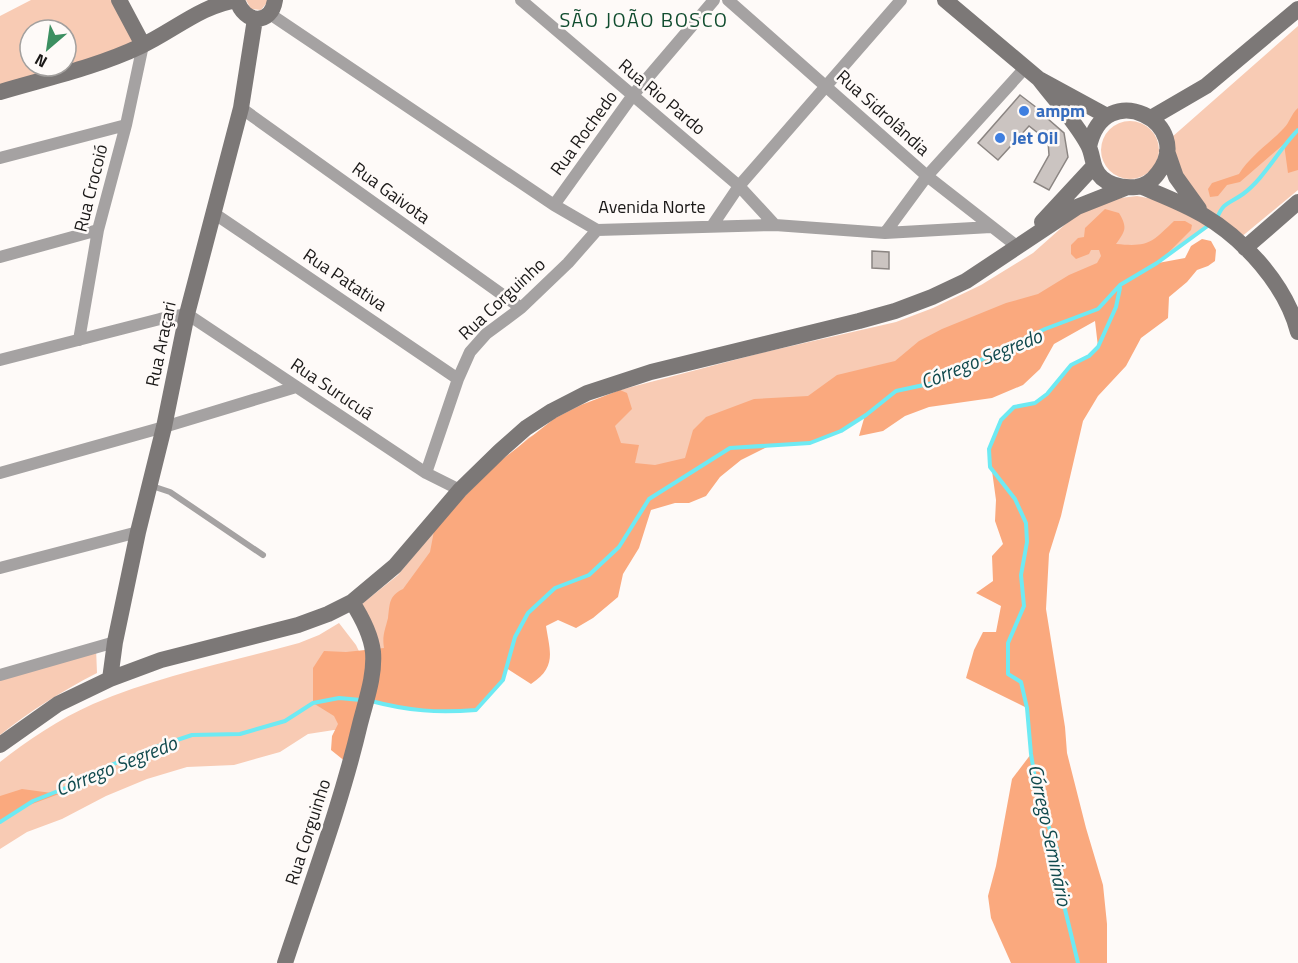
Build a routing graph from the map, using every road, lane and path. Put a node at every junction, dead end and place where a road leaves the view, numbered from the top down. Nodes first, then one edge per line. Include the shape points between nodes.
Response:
1 (119, 0) edge
2 (237, 0) edge
3 (714, 0) edge
4 (728, 0) edge
5 (901, 0) edge
6 (945, 0) edge
7 (529, 2) edge
8 (1298, 9) edge
9 (267, 11) edge
10 (143, 45) junction
11 (1025, 68) junction
12 (1039, 79) junction
13 (825, 86) junction
14 (0, 92) edge
15 (633, 95) junction
16 (241, 108) junction
17 (1107, 116) junction
18 (1151, 118) junction
19 (126, 125) junction
20 (1089, 147) junction
21 (1167, 151) junction
22 (0, 158) edge
23 (1093, 167) junction
24 (927, 176) junction
25 (739, 186) junction
26 (1132, 187) junction
27 (1298, 202) edge
28 (554, 205) junction
29 (212, 212) junction
30 (1208, 218) junction
31 (776, 225) junction
32 (712, 226) junction
33 (991, 227) junction
34 (98, 230) junction
35 (597, 230) junction
36 (885, 233) junction
37 (1020, 245) junction
38 (1245, 248) junction
39 (0, 257) edge
40 (521, 308) junction
41 (187, 314) junction
42 (1298, 332) edge
43 (79, 340) junction
44 (0, 360) edge
45 (458, 379) junction
46 (296, 387) junction
47 (164, 427) junction
48 (0, 472) edge
49 (426, 473) junction
50 (149, 486) junction
51 (460, 490) junction
52 (138, 532) junction
53 (263, 555) dead end
54 (0, 568) edge
55 (352, 602) junction
56 (115, 642) junction
57 (0, 675) edge
58 (110, 679) junction
59 (0, 745) edge
60 (285, 963) edge

1 - 10 main road
2 - 9 main road via 247,16
2 - 10 main road via 203,11
3 - 15 street, Rua Rochedo
4 - 13 street, Rua Sidrolândia
5 - 13 street
6 - 11 main road
7 - 15 street, Rua Rio Pardo
8 - 18 main road via 1206,86
9 - 16 main road, Rua Araçari
9 - 28 street, Avenida Norte
10 - 14 main road
10 - 19 street, Rua Crocoió
11 - 12 main road
11 - 24 street
12 - 17 main road
12 - 20 main road
13 - 24 street, Rua Sidrolândia
13 - 25 street
15 - 25 street, Rua Rio Pardo
15 - 28 street, Rua Rochedo
16 - 29 main road, Rua Araçari
16 - 40 street, Rua Gaivota
17 - 18 main road via 1129,110
17 - 20 main road via 1098,124
18 - 21 main road via 1164,133
19 - 22 street
19 - 34 street, Rua Crocoió
20 - 23 main road
21 - 26 main road via 1163,167 1154,179
21 - 30 main road via 1176,177
23 - 26 main road via 1112,184
23 - 37 main road
24 - 33 street, Rua Sidrolândia
24 - 36 street
25 - 31 street, Rua Rio Pardo
25 - 32 street
26 - 30 main road
26 - 37 main road via 1077,207
27 - 38 main road
28 - 35 street, Avenida Norte
29 - 41 main road, Rua Araçari
29 - 45 street, Rua Patativa
30 - 38 main road
31 - 32 street, Avenida Norte
31 - 36 street, Avenida Norte
32 - 35 street, Avenida Norte
33 - 36 street, Avenida Norte
33 - 37 street, Rua Sidrolândia
34 - 39 street
34 - 43 street, Rua Crocoió
35 - 40 street, Rua Corguinho
37 - 51 main road via 966,281 896,311 651,372 587,393 526,428
38 - 42 main road via 1271,275
40 - 45 street, Rua Corguinho via 486,334 470,352
41 - 43 street
41 - 46 street, Rua Surucuá
41 - 47 main road, Rua Araçari
43 - 44 street
45 - 49 street, Rua Corguinho
46 - 47 street
46 - 49 street, Rua Surucuá
47 - 48 street
47 - 50 main road, Rua Araçari
49 - 51 street, Rua Surucuá
50 - 52 main road, Rua Araçari
50 - 53 lane via 170,492
51 - 55 main road via 395,566
52 - 54 street
52 - 56 main road, Rua Araçari
55 - 58 main road via 298,625 161,660
55 - 60 main road, Rua Corguinho via 373,651 373,668 351,762
56 - 57 street
56 - 58 main road, Rua Araçari
58 - 59 main road via 58,704

